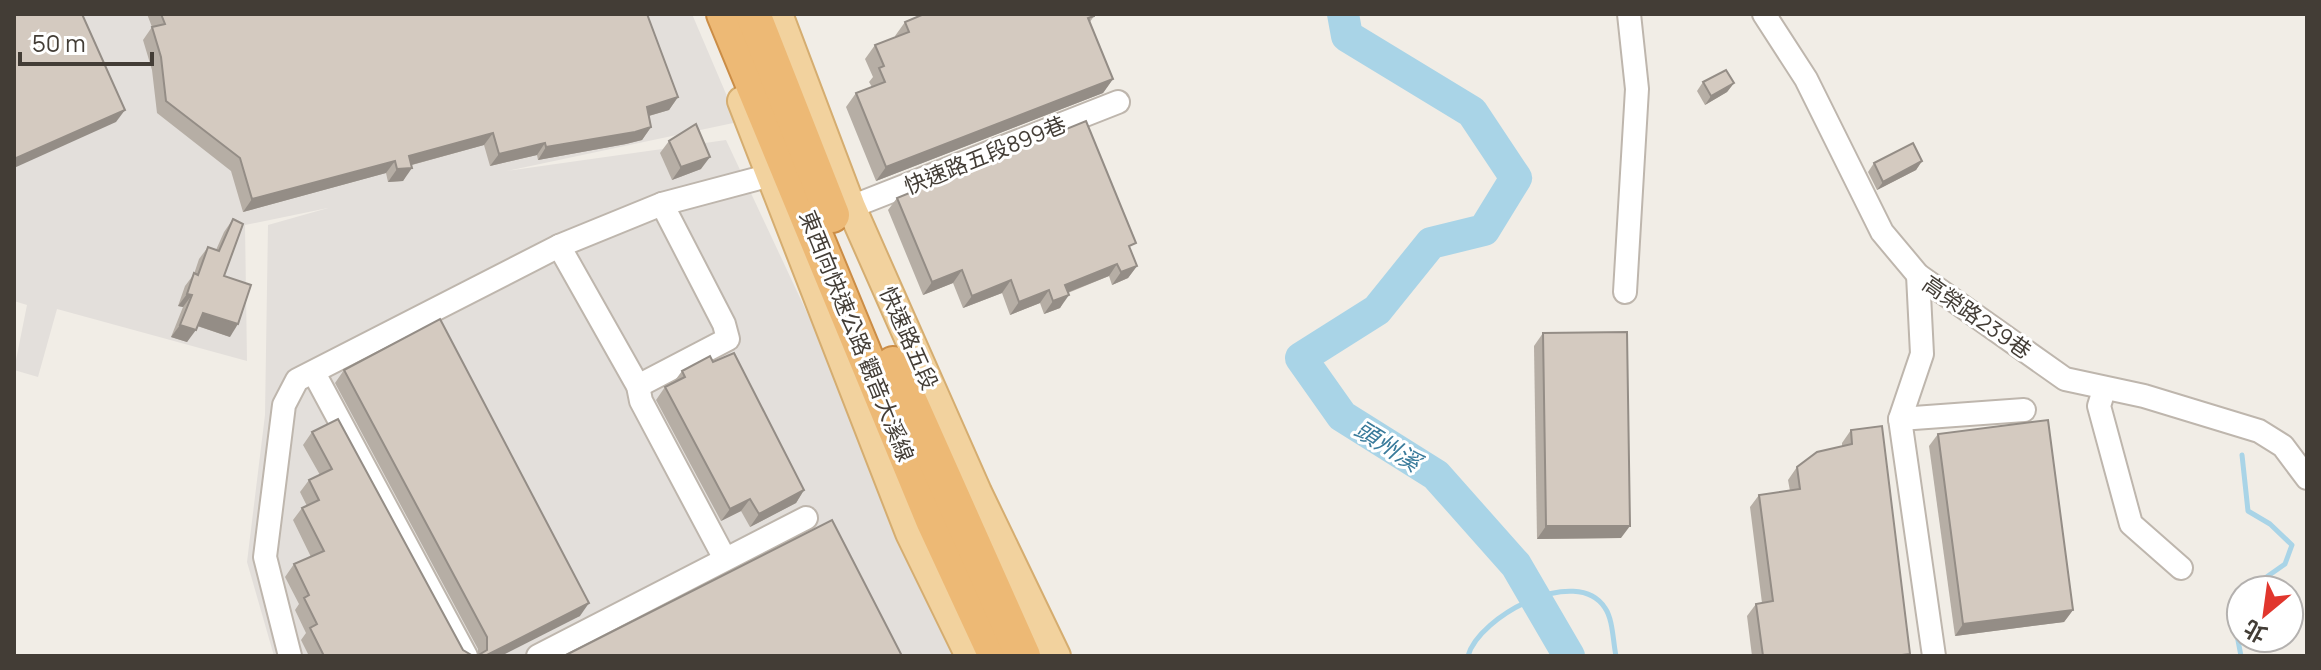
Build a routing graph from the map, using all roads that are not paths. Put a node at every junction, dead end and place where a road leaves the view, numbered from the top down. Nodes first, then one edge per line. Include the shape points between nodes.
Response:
1 (709, 14) edge
2 (724, 14) edge
3 (753, 14) edge
4 (778, 14) edge
5 (1629, 14) edge
6 (1764, 14) edge
7 (1118, 102) dead end
8 (771, 175) junction
9 (662, 204) junction
10 (851, 207) junction
11 (559, 246) junction
12 (1918, 275) junction
13 (1625, 292) dead end
14 (314, 373) junction
15 (638, 386) junction
16 (2104, 390) junction
17 (2024, 410) dead end
18 (1900, 419) junction
19 (2307, 478) edge
20 (806, 518) dead end
21 (725, 559) junction
22 (2181, 568) dead end
23 (290, 656) edge
24 (466, 656) edge
25 (538, 656) edge
26 (970, 656) edge
27 (996, 656) edge
28 (1023, 656) edge
29 (1056, 656) edge
30 (1934, 656) edge

1 - 8 main road
2 - 27 highway, 東西向快速公路 觀音大溪線 via 933,520
3 - 28 highway, 東西向快速公路 觀音大溪線 via 889,356
4 - 10 main road, 快速路五段
5 - 13 street via 1637,89
6 - 12 street, 高榮路239巷 via 1806,79 1882,232
7 - 10 street, 快速路五段899巷
8 - 9 street
8 - 26 main road via 910,533
9 - 11 street
9 - 15 street via 728,339
10 - 29 main road, 快速路五段
11 - 14 street
11 - 15 street
12 - 16 street, 高榮路239巷 via 2065,379
12 - 18 street via 1922,354
14 - 23 street via 297,380 284,405 265,557
14 - 24 street
15 - 21 street via 641,401
16 - 19 street, 高榮路239巷 via 2144,396 2259,431 2283,446
16 - 22 street via 2099,406 2131,524
17 - 18 street
18 - 30 street
20 - 21 street
21 - 25 street

